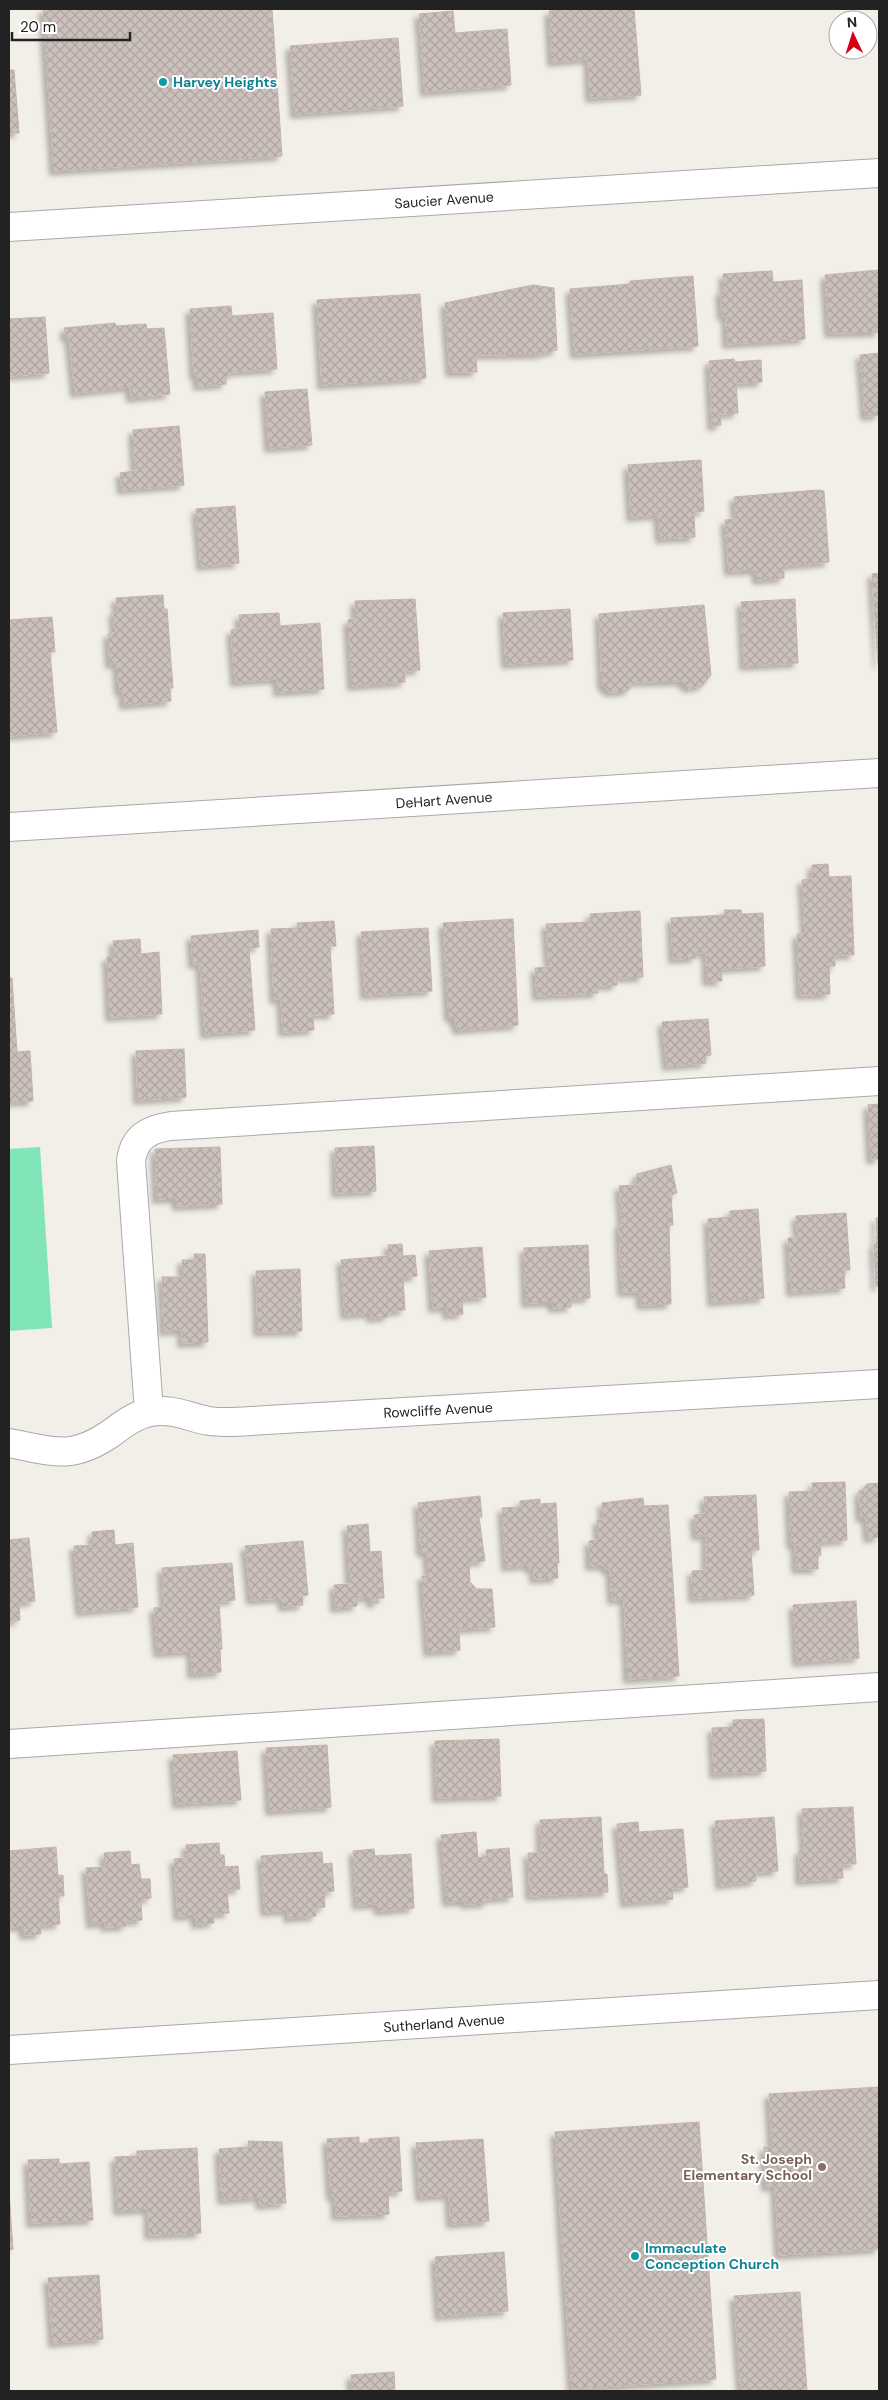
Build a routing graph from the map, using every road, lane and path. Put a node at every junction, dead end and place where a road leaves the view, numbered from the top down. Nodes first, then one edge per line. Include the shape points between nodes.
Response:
1 (879, 173) edge
2 (9, 227) edge
3 (879, 773) edge
4 (9, 827) edge
5 (879, 1081) edge
6 (879, 1384) edge
7 (149, 1412) junction
8 (9, 1444) edge
9 (879, 1687) edge
10 (9, 1744) edge
11 (879, 1995) edge
12 (9, 2050) edge

1 - 2 street, Saucier Avenue
3 - 4 street, DeHart Avenue
5 - 7 street via 155,1129 137,1141 131,1161
6 - 7 street, Rowcliffe Avenue via 251,1421 208,1420 179,1412
7 - 8 street, Rowcliffe Avenue via 74,1451 58,1452
9 - 10 street
11 - 12 street, Sutherland Avenue

